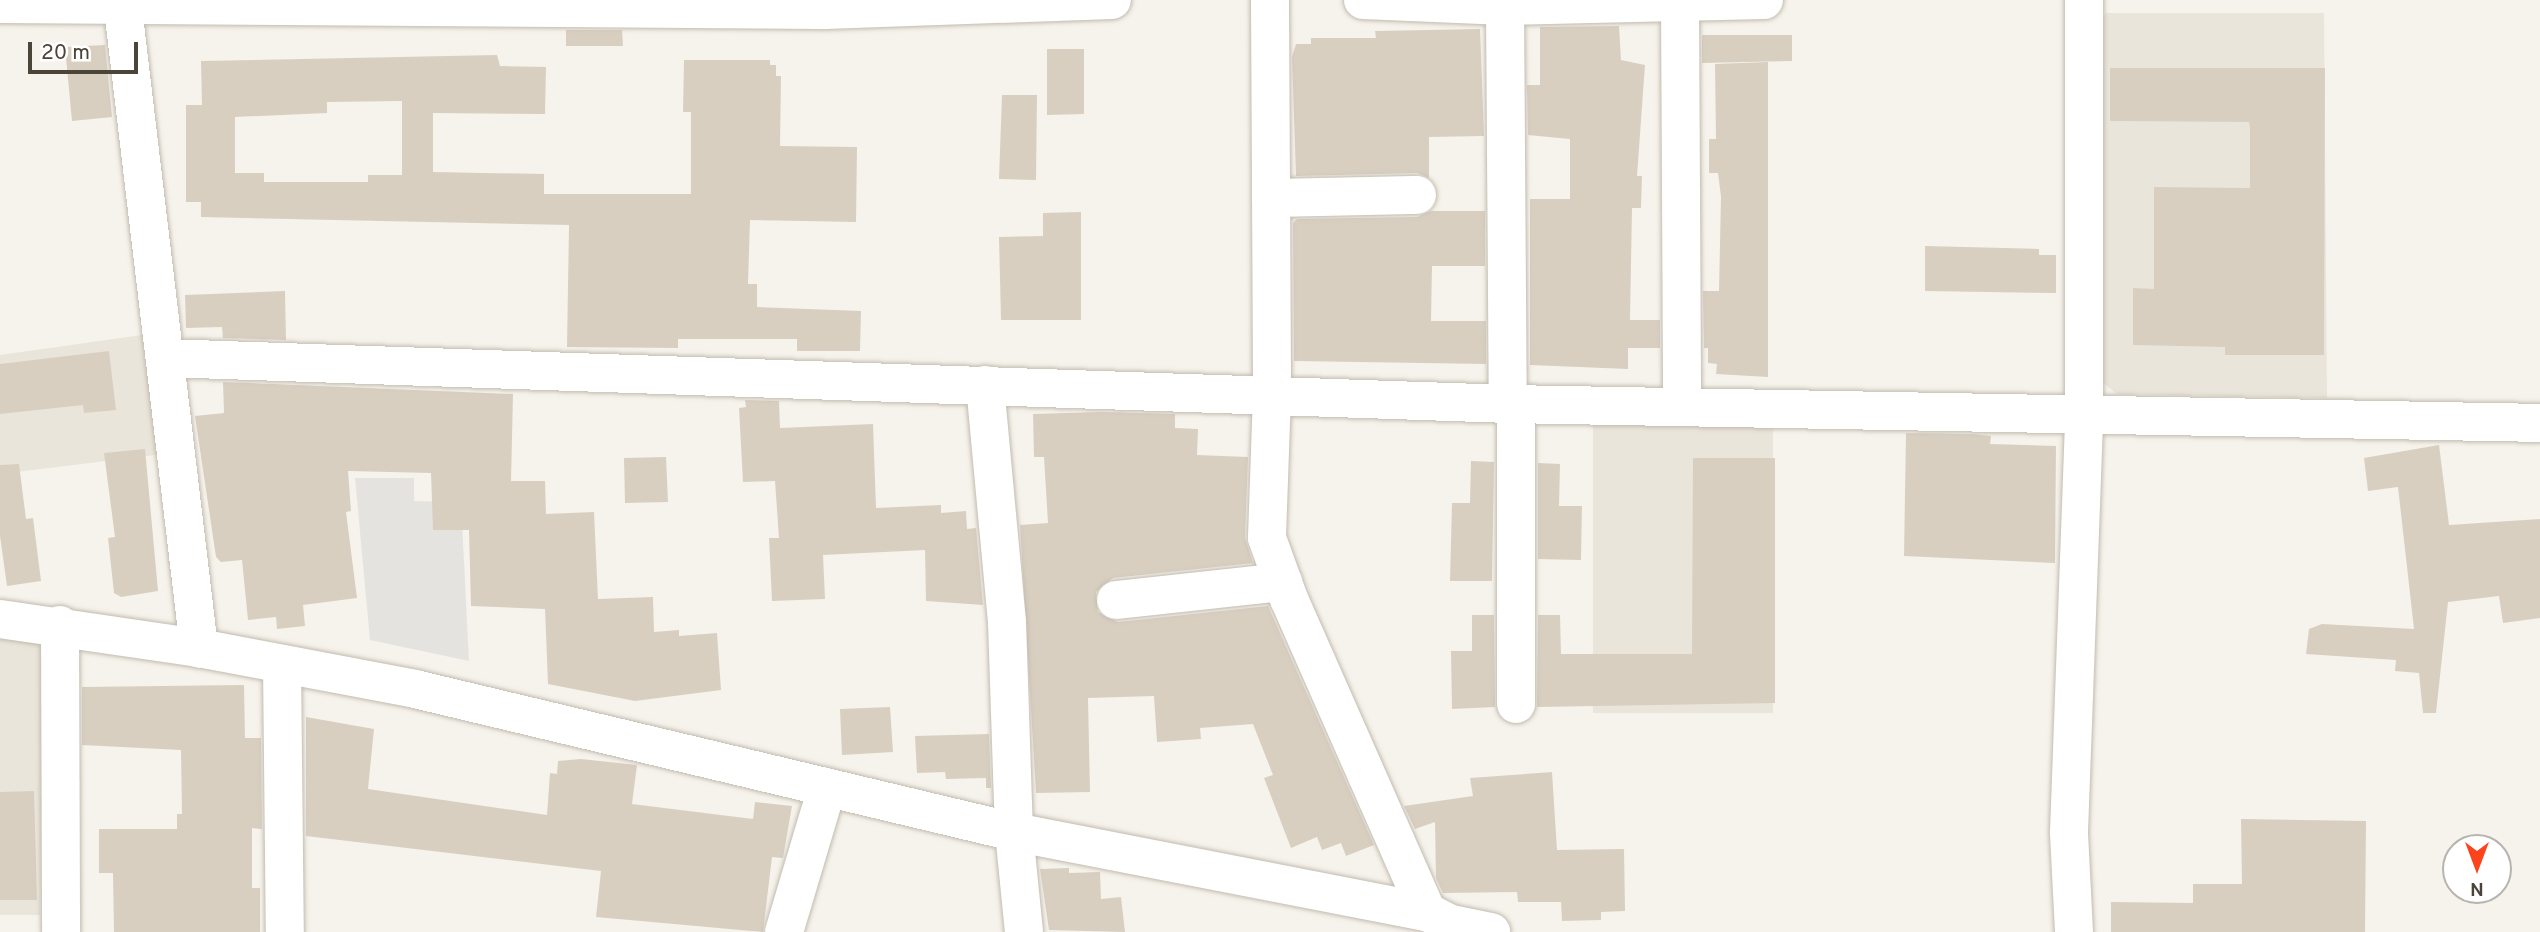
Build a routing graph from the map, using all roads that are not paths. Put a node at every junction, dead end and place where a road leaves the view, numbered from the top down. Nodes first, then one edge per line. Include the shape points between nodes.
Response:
1 (1112, 0) edge
2 (1270, 0) edge
3 (1363, 0) edge
4 (1764, 0) edge
5 (2084, 0) edge
6 (122, 1) edge
7 (1679, 2) edge
8 (445, 3) edge
9 (0, 4) edge
10 (664, 4) edge
11 (1505, 6) junction
12 (1418, 195) dead end
13 (1271, 198) junction
14 (166, 358) junction
15 (985, 385) junction
16 (1272, 394) junction
17 (1512, 404) junction
18 (1682, 406) junction
19 (2084, 413) junction
20 (2540, 424) edge
21 (1283, 582) junction
22 (1116, 600) dead end
23 (0, 619) edge
24 (60, 625) junction
25 (199, 648) junction
26 (282, 664) junction
27 (1516, 704) dead end
28 (827, 788) junction
29 (1014, 832) junction
30 (1444, 923) edge
31 (61, 932) edge
32 (285, 932) edge
33 (784, 932) edge
34 (1024, 932) edge
35 (1491, 932) edge
36 (2074, 932) edge

1 - 10 street via 825,10
2 - 13 street
3 - 11 street
4 - 7 street
5 - 19 street
6 - 8 street
6 - 9 street
6 - 14 street
7 - 11 street
7 - 18 street
8 - 10 street
11 - 17 street
12 - 13 street
13 - 16 street
14 - 15 street
14 - 25 street
15 - 16 street
15 - 29 street via 1007,622
16 - 17 street
16 - 21 street via 1267,538
17 - 18 street
17 - 27 street
18 - 19 street
19 - 20 street
19 - 36 street via 2069,832
21 - 22 street
21 - 30 street
23 - 24 street
24 - 25 street
24 - 31 street
25 - 26 street
26 - 28 street via 415,689
26 - 32 street
28 - 29 street
28 - 33 street
29 - 30 street
29 - 34 street
30 - 35 street

